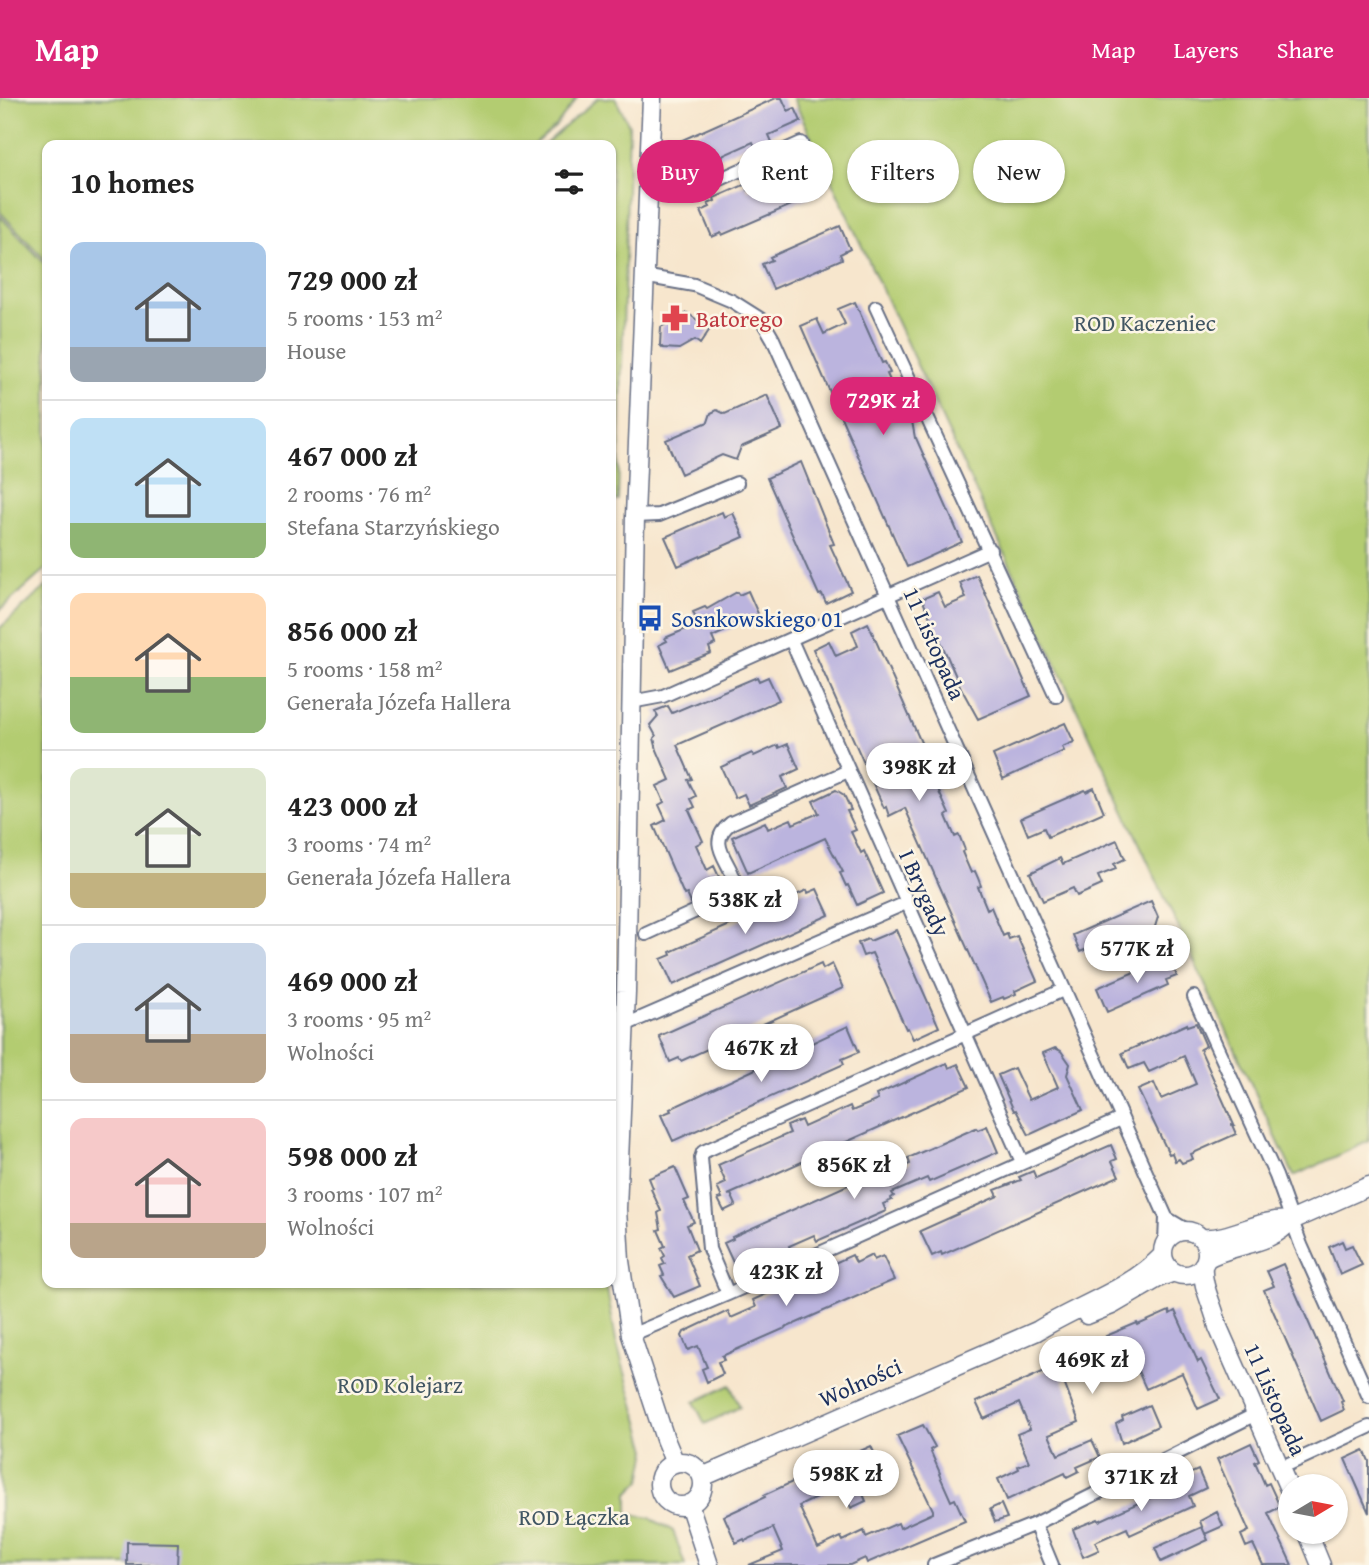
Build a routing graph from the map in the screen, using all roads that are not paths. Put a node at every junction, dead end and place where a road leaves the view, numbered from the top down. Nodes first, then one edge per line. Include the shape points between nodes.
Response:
1 (652, 98) edge
2 (651, 140) edge
3 (649, 203) edge
4 (643, 276) junction
5 (876, 307) dead end
6 (737, 483) dead end
7 (635, 516) junction
8 (990, 550) junction
9 (887, 596) junction
10 (791, 640) junction
11 (1056, 696) dead end
12 (631, 702) junction
13 (848, 771) junction
14 (906, 903) junction
15 (646, 934) dead end
16 (1063, 990) junction
17 (1194, 997) dead end
18 (625, 1026) junction
19 (965, 1034) junction
20 (1121, 1119) junction
21 (1022, 1163) junction
22 (1369, 1186) edge
23 (1166, 1218) junction
24 (1292, 1221) junction
25 (1194, 1234) junction
26 (1164, 1249) junction
27 (1204, 1262) junction
28 (1178, 1274) junction
29 (729, 1294) junction
30 (1218, 1327) junction
31 (1037, 1331) junction
32 (631, 1335) junction
33 (1369, 1397) edge
34 (1256, 1414) junction
35 (1369, 1427) edge
36 (675, 1463) junction
37 (1280, 1468) junction
38 (1283, 1474) edge
39 (702, 1477) junction
40 (690, 1504) junction
41 (1035, 1524) junction
42 (1312, 1544) edge
43 (709, 1565) edge
44 (934, 1565) edge
45 (1052, 1565) edge
46 (1321, 1565) edge

1 - 2 street
3 - 4 street
4 - 7 street
4 - 9 street, 11 Listopada via 713,292 762,320
5 - 8 street
6 - 7 street via 659,514
7 - 12 street
8 - 9 street
8 - 11 street
9 - 10 street
9 - 16 street, 11 Listopada
10 - 12 street via 663,696
10 - 13 street, I Brygady
12 - 18 street
13 - 14 street, I Brygady
13 - 15 street via 724,828 719,845 734,880 733,894
14 - 18 street
14 - 19 street, I Brygady
16 - 19 street
16 - 20 street, 11 Listopada
17 - 24 street
18 - 32 street via 617,1209
19 - 21 street, I Brygady
19 - 29 street via 703,1152 709,1249
20 - 21 street
20 - 23 street, 11 Listopada
21 - 29 street
22 - 24 street
23 - 25 street
23 - 26 street, 11 Listopada
24 - 25 street via 1277,1219 1223,1237
24 - 27 street via 1281,1232 1220,1252
24 - 33 street
25 - 26 street via 1172,1235
25 - 27 street via 1206,1248
26 - 28 street via 1165,1263
26 - 31 street, Wolności via 1154,1264 1121,1286
27 - 28 street via 1194,1273
27 - 30 street, 11 Listopada via 1204,1282
28 - 30 street, 11 Listopada
28 - 31 street, Wolności via 1154,1280 1112,1305 1064,1325
29 - 32 street
30 - 34 street, 11 Listopada
31 - 39 street, Wolności
32 - 36 street
34 - 37 street, 11 Listopada
34 - 41 street
35 - 37 street
36 - 39 street via 691,1465
36 - 40 street via 663,1472 660,1488 669,1502
37 - 38 street, 11 Listopada
39 - 40 street via 701,1493
40 - 43 street
41 - 44 street
41 - 45 street
42 - 46 street

